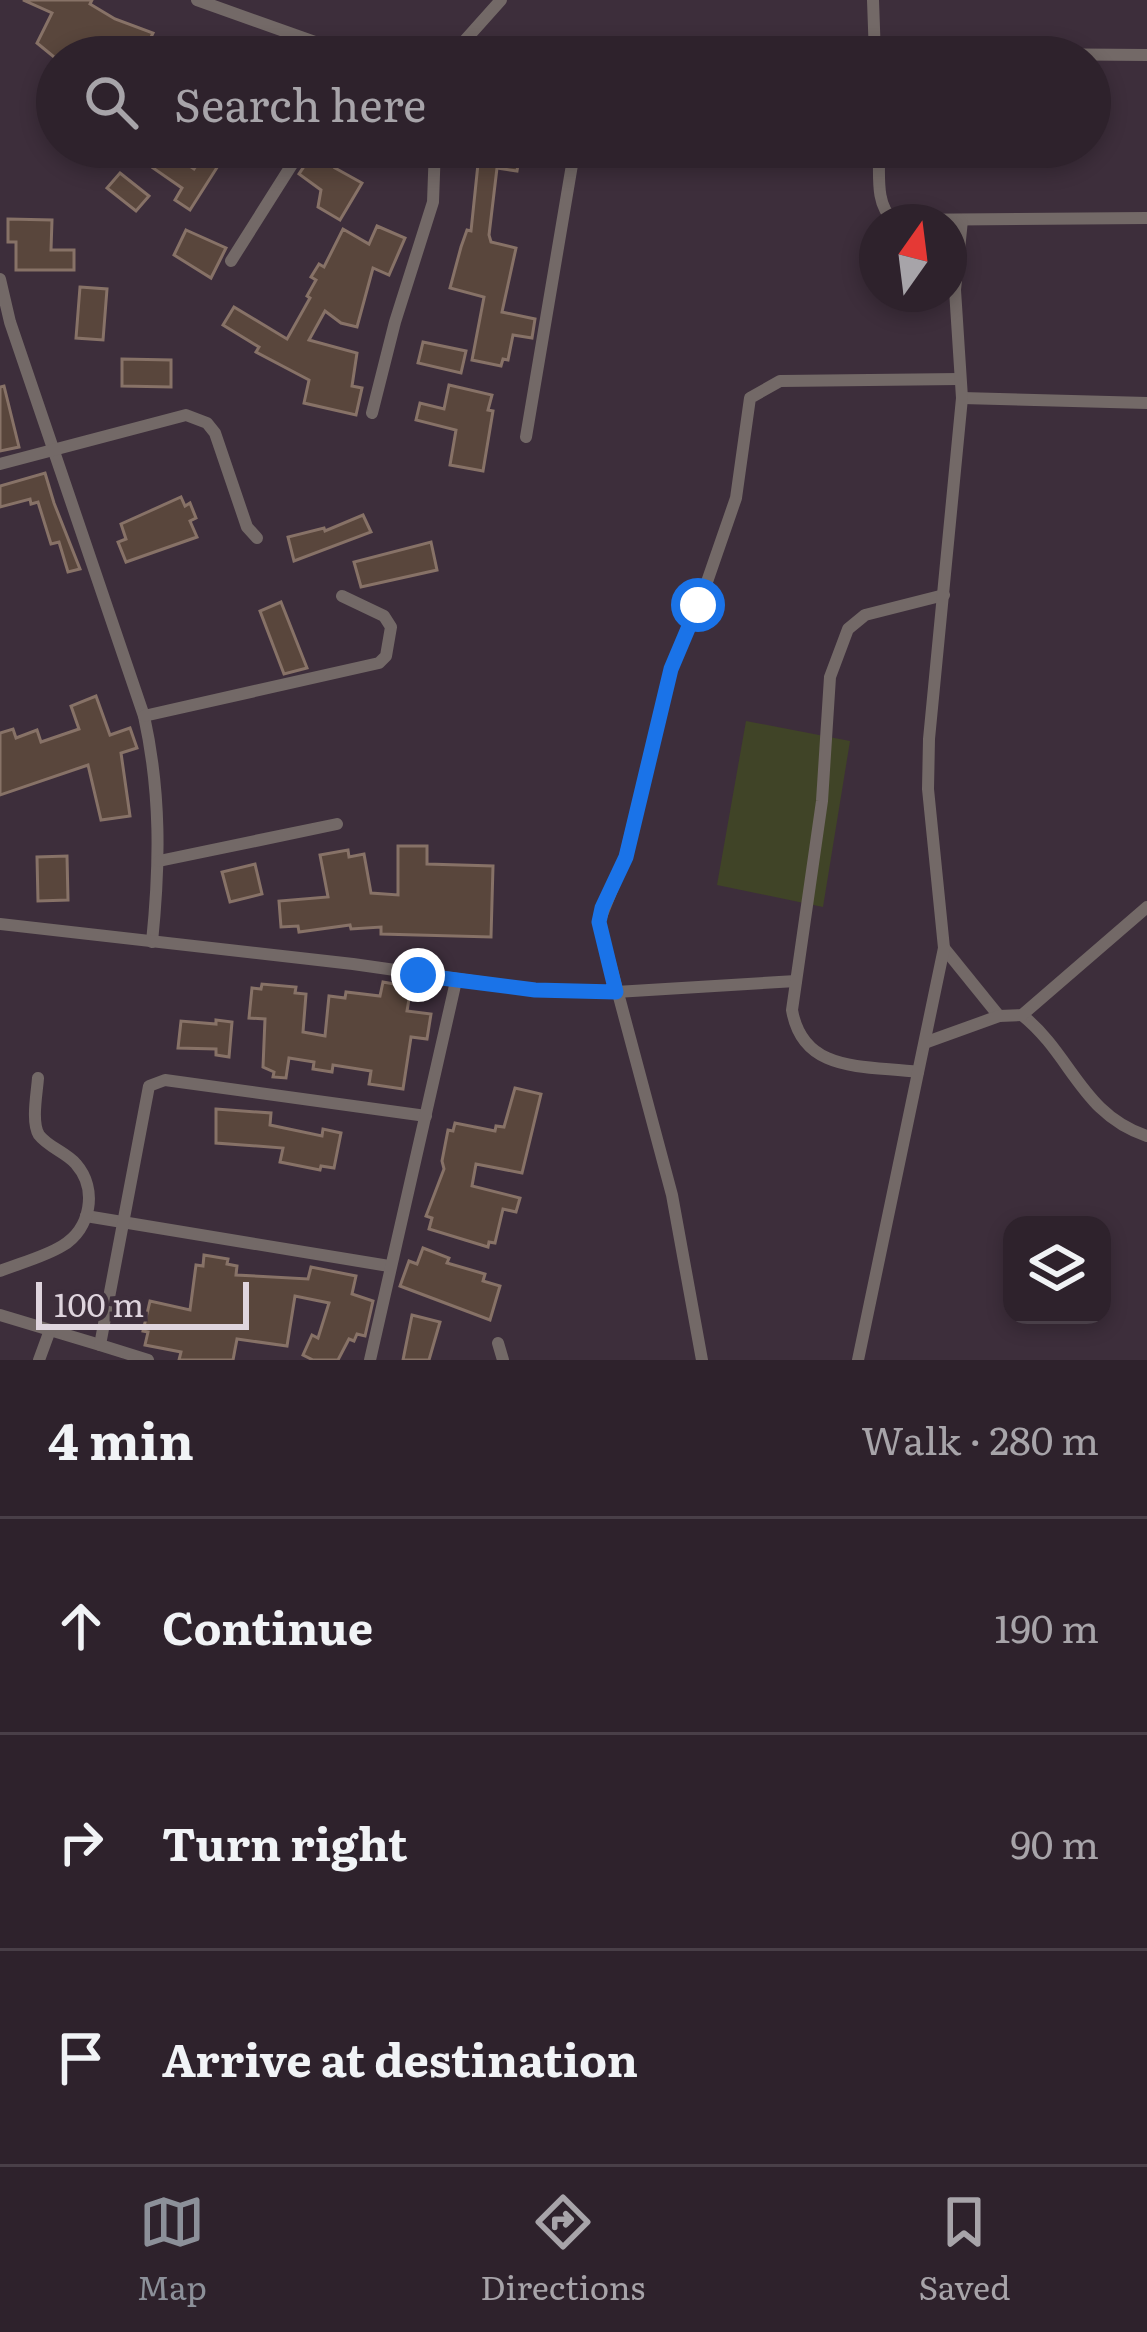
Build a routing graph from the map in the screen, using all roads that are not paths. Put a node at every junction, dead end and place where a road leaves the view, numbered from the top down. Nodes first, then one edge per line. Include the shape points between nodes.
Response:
1 (197, 0) edge
2 (500, 0) edge
3 (874, 0) edge
4 (298, 36) edge
5 (469, 36) edge
6 (874, 36) edge
7 (1111, 55) edge
8 (1147, 55) edge
9 (290, 168) edge
10 (435, 168) edge
11 (571, 168) edge
12 (880, 168) edge
13 (882, 204) edge
14 (1147, 218) edge
15 (967, 220) edge
16 (231, 261) dead end
17 (0, 279) edge
18 (956, 312) edge
19 (959, 379) junction
20 (962, 398) junction
21 (1147, 403) edge
22 (372, 413) dead end
23 (526, 437) dead end
24 (53, 451) junction
25 (0, 464) edge
26 (257, 538) dead end
27 (944, 595) junction
28 (342, 596) dead end
29 (144, 716) junction
30 (337, 824) dead end
31 (159, 861) junction
32 (1147, 907) edge
33 (0, 923) edge
34 (152, 942) junction
35 (944, 948) junction
36 (456, 981) junction
37 (796, 981) junction
38 (616, 992) junction
39 (999, 1016) junction
40 (1022, 1016) junction
41 (927, 1042) junction
42 (918, 1072) junction
43 (38, 1078) dead end
44 (426, 1116) junction
45 (1147, 1136) edge
46 (86, 1216) junction
47 (123, 1224) junction
48 (389, 1266) junction
49 (0, 1270) edge
50 (0, 1315) edge
51 (50, 1330) junction
52 (498, 1343) dead end
53 (100, 1345) junction
54 (39, 1360) edge
55 (148, 1360) edge
56 (370, 1360) edge
57 (503, 1360) edge
58 (702, 1360) edge
59 (858, 1360) edge

1 - 4 street
2 - 5 street
3 - 6 street
7 - 8 street
9 - 16 street
10 - 22 street via 434,202
11 - 23 street
12 - 13 street
14 - 15 street
17 - 24 street
18 - 19 street
19 - 20 street
19 - 38 street via 780,381 750,398 736,498 671,669 626,857 602,908
20 - 21 street
20 - 27 street
24 - 25 street
24 - 26 street via 170,416 207,423
24 - 29 street
27 - 35 street via 928,789
27 - 37 street via 865,615 848,629 827,696 822,801
28 - 29 street via 391,626 379,663
29 - 31 street
30 - 31 street
31 - 34 street
32 - 40 street
33 - 34 street
34 - 36 street
35 - 39 street
35 - 41 street
36 - 38 street
36 - 44 street
37 - 38 street
37 - 42 street via 796,1030 812,1051
38 - 58 street via 672,1195
39 - 40 street
39 - 41 street
40 - 45 street via 1104,1115
41 - 42 street
42 - 59 street
43 - 46 street via 36,1127 88,1182
44 - 47 street via 155,1082
44 - 48 street
46 - 47 street
46 - 49 street via 62,1246
47 - 48 street
47 - 53 street
48 - 56 street
50 - 51 street
51 - 53 street
51 - 54 street
52 - 57 street
53 - 55 street

